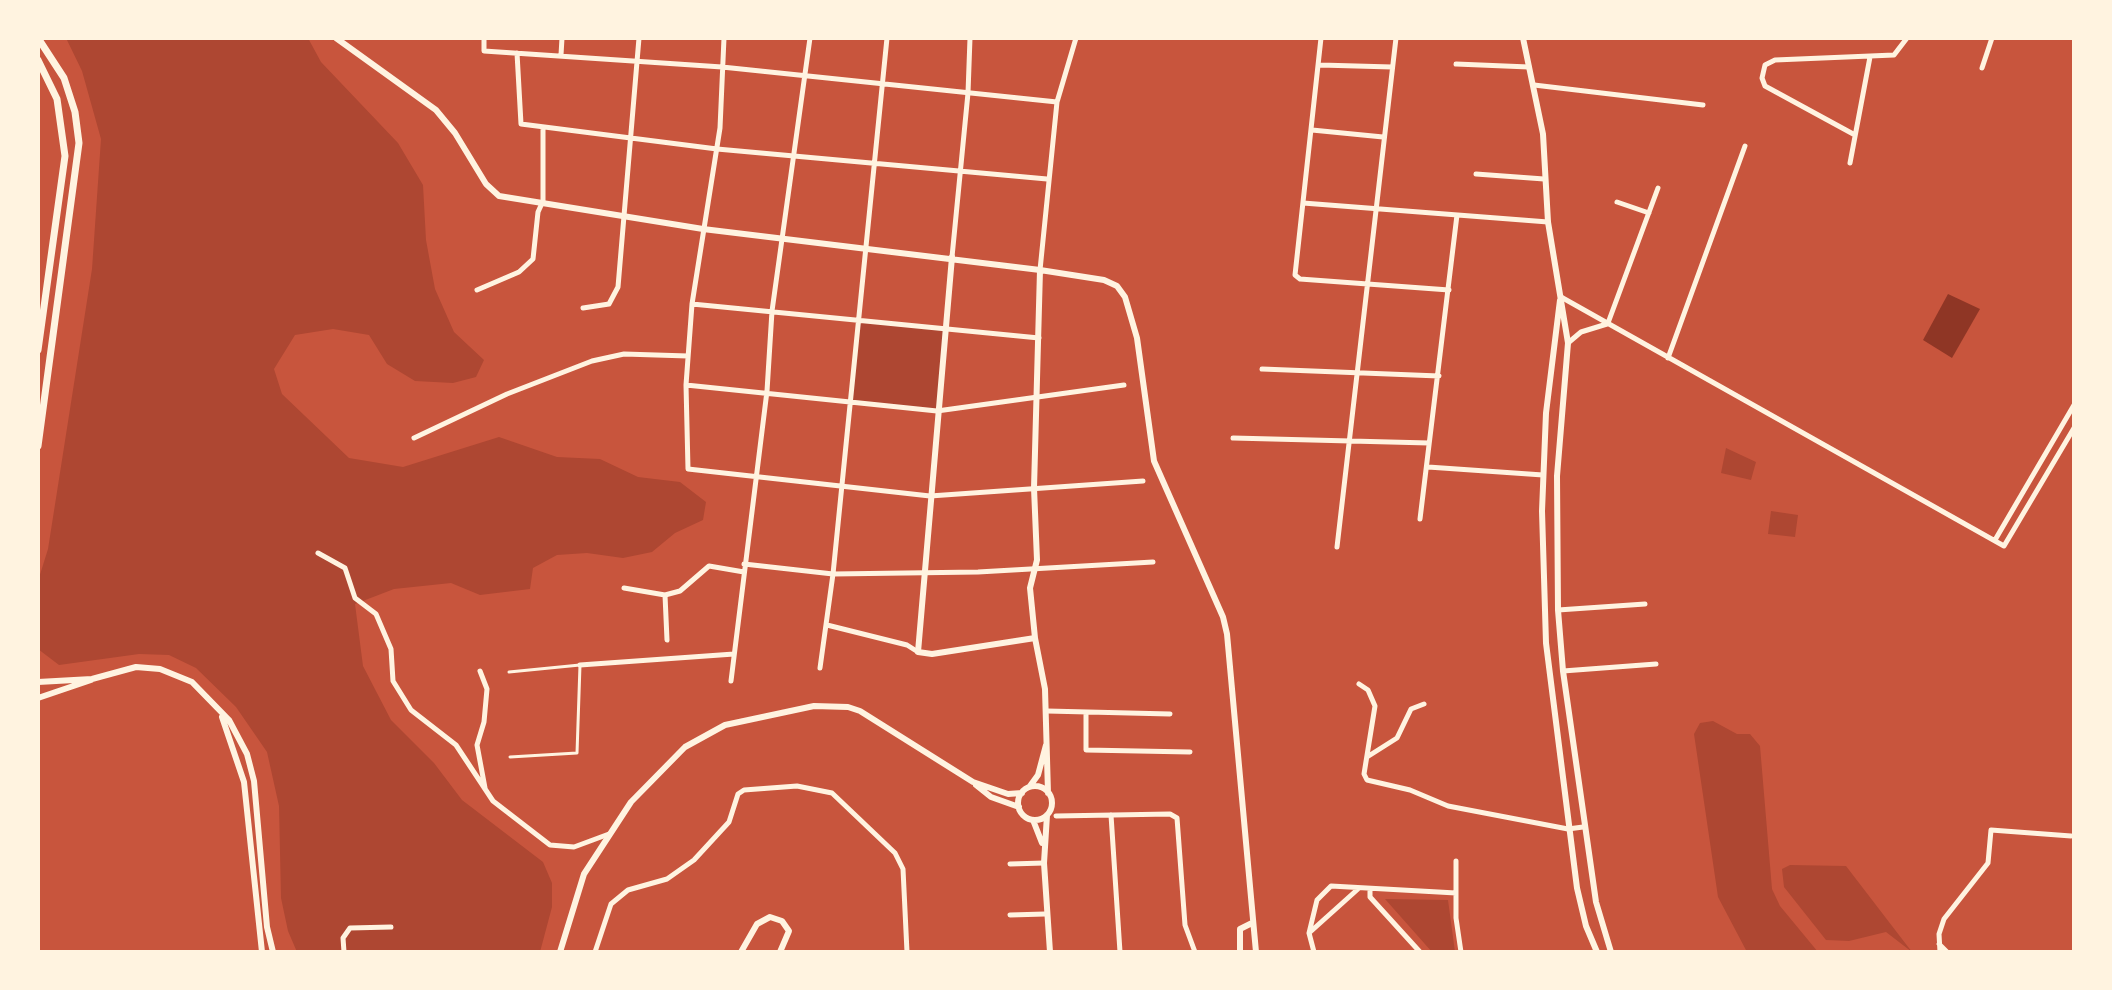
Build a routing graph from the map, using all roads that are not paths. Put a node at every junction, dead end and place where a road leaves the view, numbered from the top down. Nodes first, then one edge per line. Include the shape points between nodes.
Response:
1 (38, 38) edge
2 (336, 38) edge
3 (484, 38) edge
4 (562, 38) edge
5 (639, 38) edge
6 (724, 38) edge
7 (810, 38) edge
8 (887, 38) edge
9 (970, 38) edge
10 (1076, 38) edge
11 (1321, 38) edge
12 (1396, 38) edge
13 (1523, 38) edge
14 (1907, 38) edge
15 (1992, 38) edge
16 (517, 53) junction
17 (561, 55) junction
18 (1870, 57) junction
19 (38, 60) edge
20 (636, 60) junction
21 (1456, 64) dead end
22 (1320, 65) junction
23 (722, 67) junction
24 (1392, 67) junction
25 (1529, 67) junction
26 (1982, 68) dead end
27 (806, 76) junction
28 (884, 83) junction
29 (1534, 85) junction
30 (968, 93) junction
31 (1057, 102) junction
32 (1703, 105) dead end
33 (543, 127) junction
34 (1312, 130) junction
35 (1855, 135) junction
36 (629, 137) junction
37 (1383, 137) junction
38 (1745, 146) dead end
39 (717, 149) junction
40 (795, 154) junction
41 (1850, 163) dead end
42 (876, 164) junction
43 (961, 172) junction
44 (1476, 174) dead end
45 (1047, 179) junction
46 (1544, 179) junction
47 (1658, 188) dead end
48 (543, 201) junction
49 (1617, 202) dead end
50 (1303, 203) junction
51 (1378, 211) junction
52 (1649, 213) junction
53 (626, 215) junction
54 (1457, 215) junction
55 (1548, 222) junction
56 (703, 229) junction
57 (781, 238) junction
58 (868, 247) junction
59 (952, 257) junction
60 (1040, 270) junction
61 (1369, 285) junction
62 (477, 290) dead end
63 (1449, 290) junction
64 (1560, 296) junction
65 (692, 304) junction
66 (583, 308) dead end
67 (772, 311) junction
68 (1561, 316) junction
69 (858, 321) junction
70 (1608, 323) junction
71 (945, 331) junction
72 (1039, 338) junction
73 (1568, 343) junction
74 (38, 350) edge
75 (688, 356) junction
76 (1668, 358) junction
77 (1262, 369) dead end
78 (1358, 373) junction
79 (1439, 376) junction
80 (686, 385) junction
81 (1124, 385) dead end
82 (767, 391) junction
83 (1035, 399) junction
84 (850, 401) junction
85 (2074, 405) edge
86 (937, 411) junction
87 (2074, 428) edge
88 (414, 438) dead end
89 (1233, 438) dead end
90 (1348, 441) junction
91 (1429, 443) junction
92 (38, 446) edge
93 (1428, 467) junction
94 (756, 475) junction
95 (1543, 475) junction
96 (1143, 481) dead end
97 (842, 486) junction
98 (1034, 488) junction
99 (930, 496) junction
100 (1420, 519) dead end
101 (1995, 540) junction
102 (1337, 547) dead end
103 (318, 553) dead end
104 (1153, 562) dead end
105 (744, 564) junction
106 (1033, 569) junction
107 (744, 572) junction
108 (923, 573) junction
109 (833, 574) junction
110 (624, 588) dead end
111 (665, 595) junction
112 (1645, 604) dead end
113 (1558, 610) junction
114 (827, 625) junction
115 (1035, 638) junction
116 (667, 640) dead end
117 (918, 652) junction
118 (734, 654) junction
119 (1656, 664) dead end
120 (580, 665) junction
121 (820, 668) dead end
122 (480, 671) dead end
123 (1563, 671) junction
124 (509, 672) dead end
125 (92, 679) junction
126 (731, 681) dead end
127 (38, 682) edge
128 (1359, 684) dead end
129 (38, 698) edge
130 (1424, 704) dead end
131 (219, 710) junction
132 (1047, 711) junction
133 (1086, 712) junction
134 (1170, 714) dead end
135 (1049, 734) junction
136 (1190, 752) dead end
137 (510, 757) dead end
138 (1366, 758) junction
139 (973, 782) junction
140 (1026, 790) junction
141 (485, 793) junction
142 (1048, 793) junction
143 (1019, 807) junction
144 (1047, 815) junction
145 (1111, 815) junction
146 (1056, 816) dead end
147 (1032, 820) junction
148 (1583, 827) junction
149 (1568, 829) junction
150 (609, 834) junction
151 (2071, 836) dead end
152 (1044, 850) junction
153 (1456, 861) dead end
154 (1044, 863) junction
155 (1010, 864) dead end
156 (1359, 889) junction
157 (1370, 891) junction
158 (1456, 893) junction
159 (1045, 914) junction
160 (1010, 915) dead end
161 (1252, 923) junction
162 (391, 927) dead end
163 (1309, 933) junction
164 (1939, 943) junction
165 (262, 952) edge
166 (273, 952) edge
167 (344, 952) edge
168 (560, 952) edge
169 (595, 952) edge
170 (741, 952) edge
171 (780, 952) edge
172 (907, 952) edge
173 (1050, 952) edge
174 (1120, 952) edge
175 (1195, 952) edge
176 (1240, 952) edge
177 (1256, 952) edge
178 (1314, 952) edge
179 (1420, 952) edge
180 (1461, 952) edge
181 (1597, 952) edge
182 (1611, 952) edge
183 (1940, 952) edge
184 (1947, 952) edge

1 - 92 main road via 64,78 79,143
2 - 48 street via 436,110 494,193
3 - 16 street via 484,51
4 - 17 street
5 - 20 street
6 - 23 street
7 - 27 street
8 - 28 street
9 - 30 street
10 - 31 street
11 - 22 street
12 - 24 street
13 - 25 street
14 - 18 street via 1894,55
15 - 26 street
16 - 17 street
16 - 33 street via 521,124
17 - 20 street
18 - 35 street
18 - 35 street via 1775,60 1763,73 1765,86
19 - 74 main road via 57,99 65,156
20 - 23 street
20 - 36 street
21 - 25 street
22 - 24 street
22 - 34 street
23 - 27 street
23 - 39 street
24 - 37 street
25 - 29 street
27 - 28 street
27 - 40 street
28 - 30 street
28 - 42 street
29 - 32 street
29 - 46 street
30 - 31 street
30 - 43 street
31 - 45 street
33 - 36 street
33 - 48 street
34 - 37 street
34 - 50 street
35 - 41 street
36 - 39 street
36 - 53 street
37 - 51 street
38 - 76 street
39 - 40 street
39 - 56 street
40 - 42 street
40 - 57 street
42 - 43 street
42 - 58 street
43 - 45 street
43 - 59 street
44 - 46 street
45 - 60 street
46 - 55 street
47 - 52 street
48 - 53 street
48 - 62 street via 531,262
49 - 52 street
50 - 51 street
50 - 61 street via 1297,278
51 - 54 street
51 - 61 street
52 - 70 street
53 - 56 street
53 - 66 street via 615,297 609,304
54 - 55 street
54 - 63 street
55 - 64 street
56 - 57 street
56 - 65 street
57 - 58 street
57 - 67 street
58 - 59 street
58 - 69 street
59 - 60 street
59 - 71 street
60 - 72 street
60 - 161 street via 1111,283 1121,291 1131,314 1154,461 1227,634
61 - 63 street
61 - 78 street
63 - 79 street
64 - 68 street
64 - 70 street
65 - 67 street
65 - 75 street
67 - 69 street
67 - 82 street
68 - 73 street
68 - 95 street
69 - 71 street
69 - 84 street
70 - 73 street via 1581,332
70 - 76 street
71 - 72 street
71 - 86 street
72 - 83 street
73 - 113 street via 1557,476
75 - 80 street
75 - 88 street via 624,354 592,361
76 - 101 street
77 - 78 street
78 - 79 street
78 - 90 street
79 - 91 street
80 - 82 street
80 - 94 street via 688,469
81 - 83 street
82 - 84 street
82 - 94 street
83 - 86 street
83 - 98 street
84 - 86 street
84 - 97 street
85 - 101 street
86 - 99 street
87 - 101 street via 2004,546
89 - 90 street
90 - 91 street
90 - 102 street
91 - 93 street
93 - 95 street
93 - 100 street
94 - 97 street
94 - 105 street
95 - 149 street via 1546,643
96 - 98 street
97 - 99 street
97 - 109 street
98 - 99 street
98 - 106 street
99 - 108 street
103 - 141 street via 345,568 355,598 376,614 391,649 393,681 411,710 456,745
104 - 106 street
105 - 107 street
105 - 109 street
106 - 108 street
106 - 115 street
107 - 111 street via 709,566 680,591
107 - 118 street
108 - 109 street
108 - 117 street
109 - 114 street
110 - 111 street
111 - 116 street
112 - 113 street
113 - 123 street
114 - 117 street
114 - 121 street
115 - 117 street
115 - 132 street
118 - 120 street
118 - 126 street
119 - 123 street
120 - 124 street
120 - 137 street via 577,753
122 - 141 street via 487,700 477,745
123 - 148 street
125 - 127 street
125 - 129 street
125 - 131 street via 136,667 165,670 192,682
128 - 138 street via 1375,706
130 - 138 street via 1411,709 1397,738
131 - 165 street via 242,768
131 - 166 street via 235,729 253,773
132 - 133 street
132 - 135 street
133 - 134 street
133 - 136 street via 1086,750
135 - 140 street via 1038,775
135 - 142 street
138 - 149 street via 1364,774 1372,784 1410,790 1448,806
139 - 140 street via 1008,794
139 - 143 street via 991,797
139 - 150 street via 860,711 814,706 732,723 695,740 646,784
140 - 142 street via 1039,787
140 - 143 street
141 - 150 street via 550,845 574,847
142 - 144 street via 1052,802
143 - 147 street
144 - 147 street
144 - 152 street
145 - 146 street
145 - 174 street
145 - 175 street via 1170,814 1180,823 1185,925
147 - 152 street
148 - 149 street
148 - 182 street via 1599,921
149 - 181 street via 1586,926
150 - 168 street via 584,874
151 - 164 street via 1991,830 1988,863 1944,919
152 - 154 street
153 - 158 street
154 - 155 street
154 - 159 street
156 - 157 street
156 - 163 street
156 - 163 street via 1336,885 1323,891
157 - 158 street
157 - 179 street
158 - 180 street
159 - 160 street
159 - 173 street
161 - 176 street via 1240,929
161 - 177 street
162 - 167 street via 350,928 343,938
163 - 178 street
164 - 183 street
164 - 184 street
169 - 172 street via 611,904 628,890 667,879 694,860 729,822 738,794 797,786 832,793 895,853 903,869
170 - 171 street via 767,917 779,919 789,931

